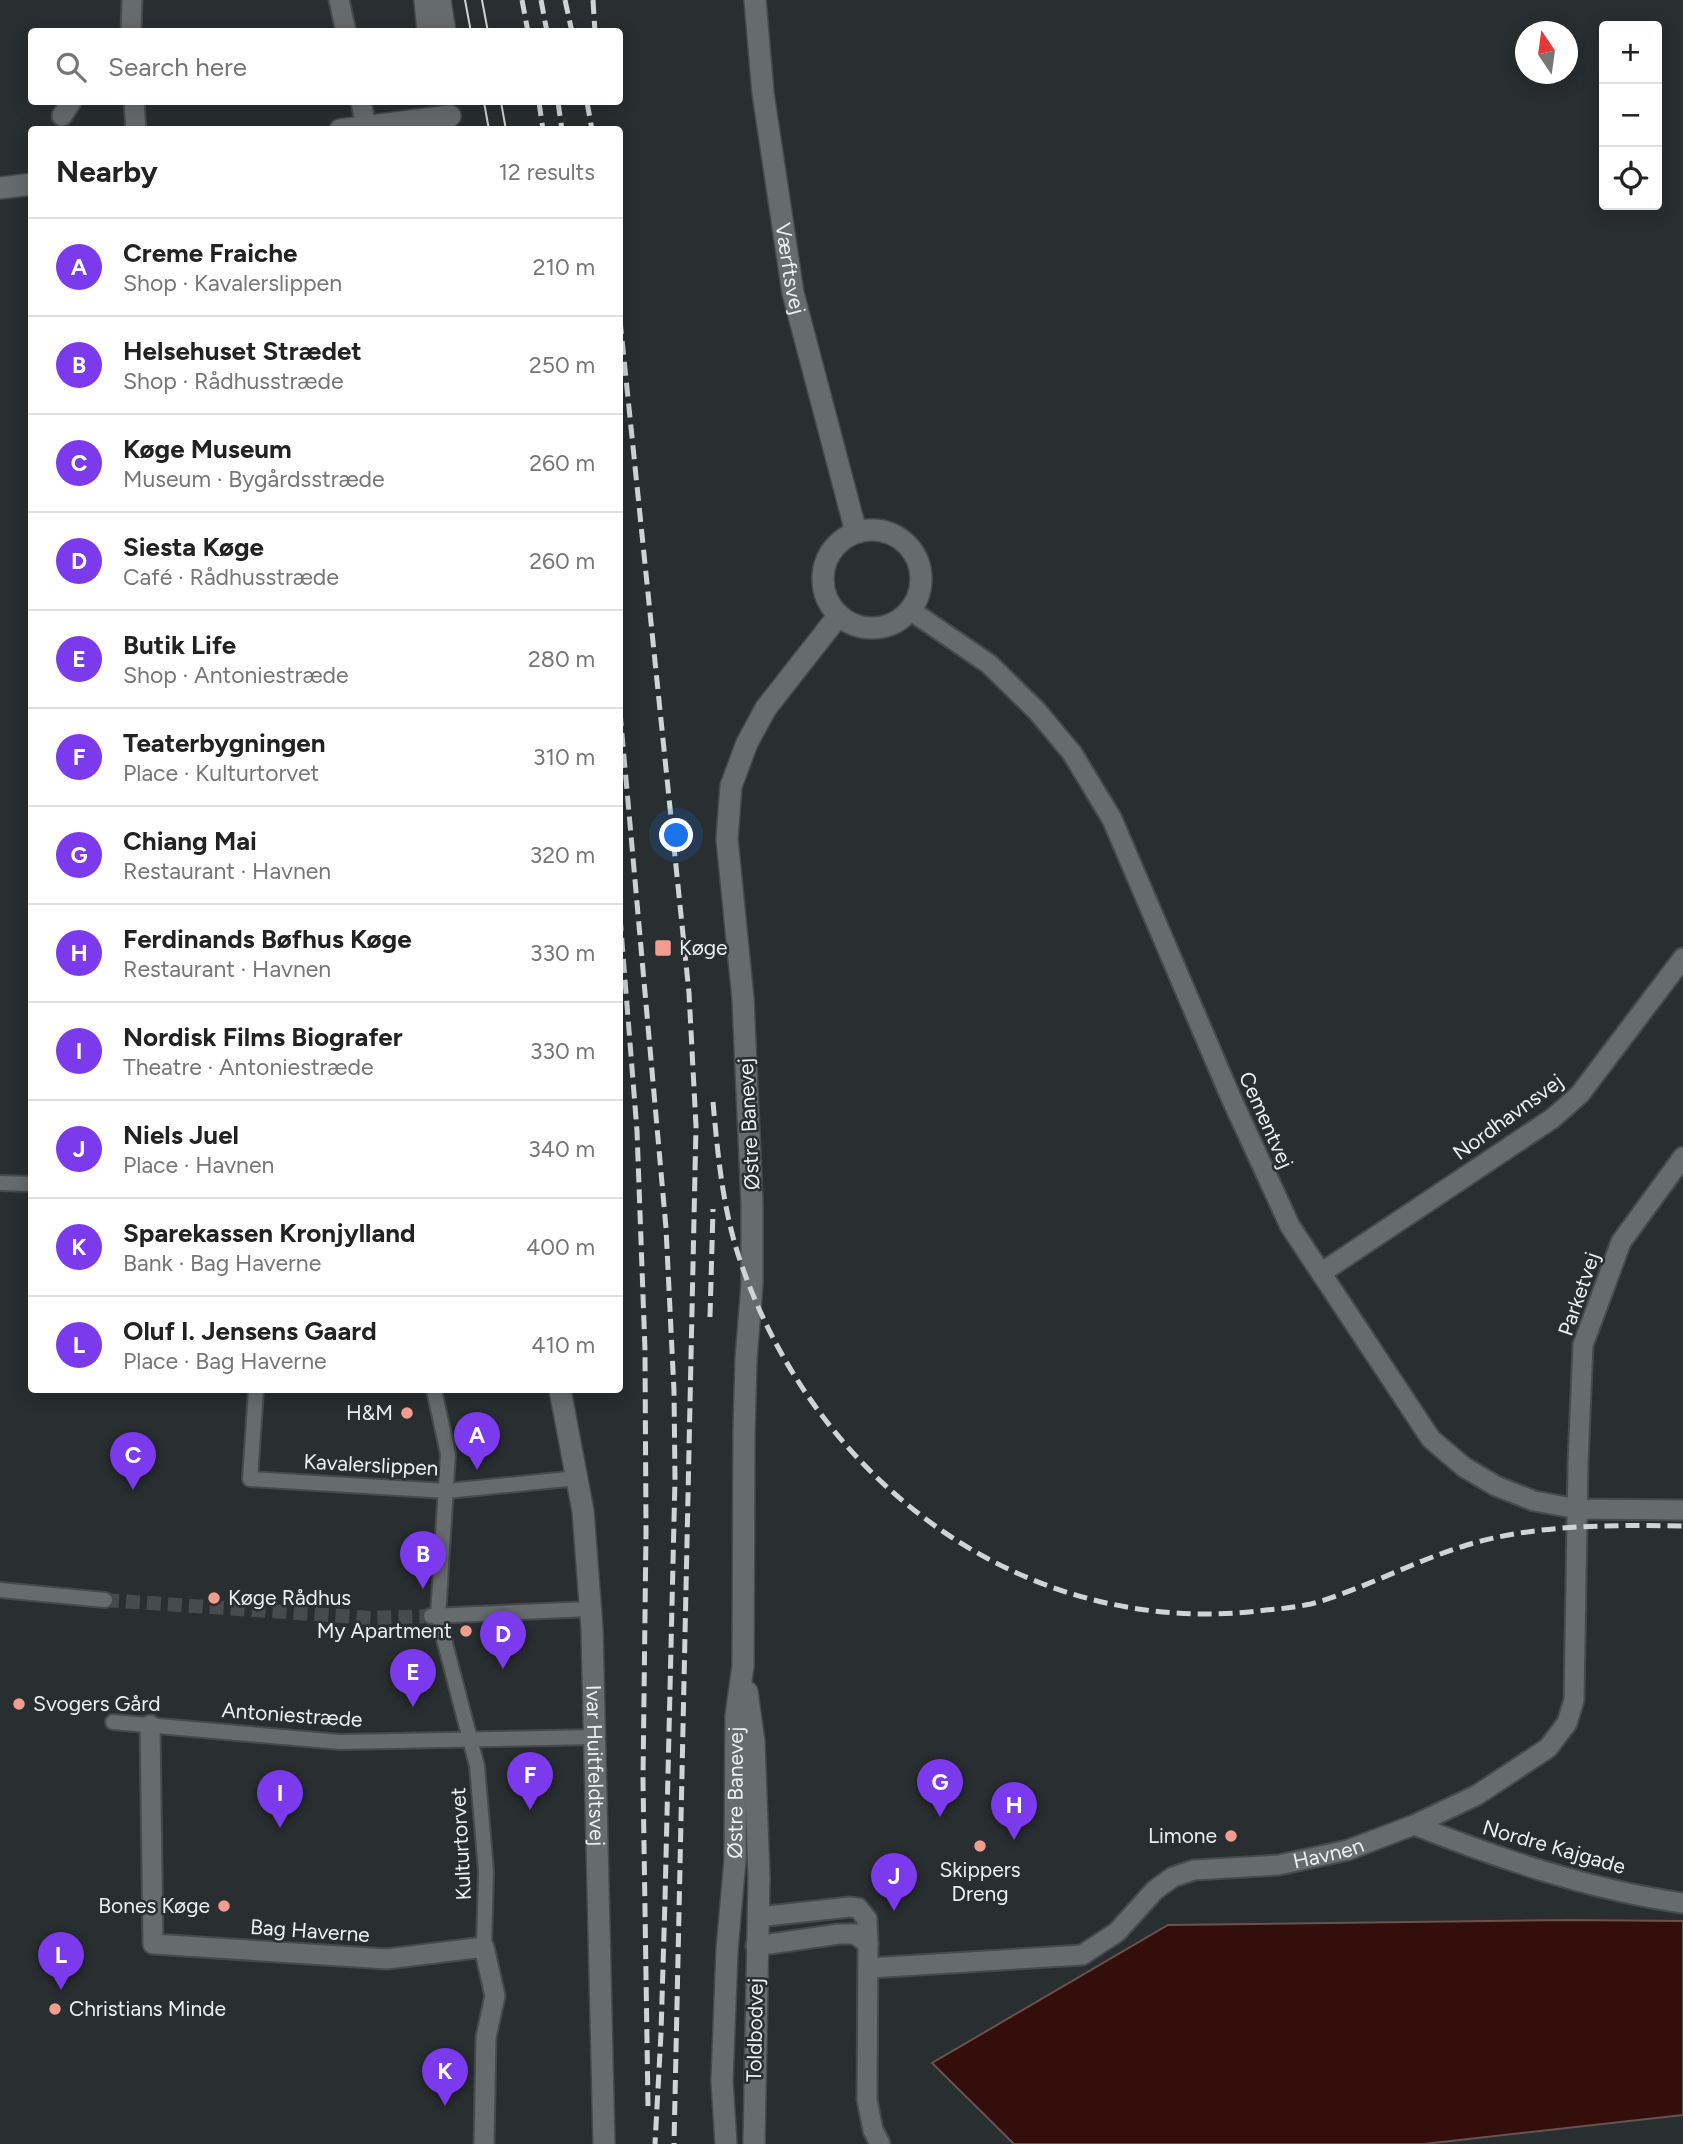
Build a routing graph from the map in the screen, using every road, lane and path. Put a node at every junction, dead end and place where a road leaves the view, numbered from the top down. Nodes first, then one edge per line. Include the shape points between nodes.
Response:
1 (132, 0) edge
2 (339, 0) edge
3 (425, 0) edge
4 (440, 0) edge
5 (755, 0) edge
6 (131, 28) edge
7 (344, 28) edge
8 (428, 28) edge
9 (444, 28) edge
10 (134, 105) edge
11 (362, 105) edge
12 (449, 112) edge
13 (136, 126) edge
14 (366, 126) joint
15 (28, 184) edge
16 (0, 188) edge
17 (856, 532) junction
18 (910, 610) junction
19 (839, 615) junction
20 (1683, 958) edge
21 (1683, 1157) edge
22 (0, 1183) edge
23 (28, 1184) edge
24 (1321, 1273) junction
25 (256, 1393) edge
26 (435, 1393) edge
27 (561, 1393) edge
28 (578, 1478) junction
29 (447, 1491) junction
30 (1578, 1509) junction
31 (1683, 1510) edge
32 (0, 1590) edge
33 (105, 1600) tunnel mouth
34 (590, 1609) junction
35 (435, 1616) junction
36 (743, 1666) junction
37 (113, 1722) dead end
38 (150, 1725) junction
39 (595, 1737) junction
40 (469, 1739) junction
41 (1415, 1825) junction
42 (1683, 1903) edge
43 (758, 1917) junction
44 (731, 1919) junction
45 (868, 1944) junction
46 (756, 1946) junction
47 (484, 1947) junction
48 (727, 1950) junction
49 (869, 1968) junction
50 (484, 2144) edge
51 (604, 2144) edge
52 (726, 2144) edge
53 (754, 2144) edge
54 (880, 2144) edge

1 - 6 street
2 - 7 street
3 - 8 street
4 - 9 street
5 - 17 street, Værftsvej via 763,93 793,293
10 - 13 street
11 - 14 street
12 - 14 street
15 - 16 street
17 - 18 street via 888,532 913,552 921,582
17 - 19 street via 841,540 823,569 828,602
18 - 19 street via 881,627 852,624
18 - 24 street, Cementvej via 989,664 1072,753 1112,819 1262,1170 1290,1226
19 - 36 street, Østre Banevej via 766,708 731,786 727,839 743,999 752,1204 744,1433
20 - 24 street, Nordhavnsvej via 1580,1094 1553,1118
21 - 30 street, Parketvej via 1621,1242 1583,1345
22 - 23 street
24 - 30 street, Cementvej via 1431,1439 1496,1486 1534,1501
25 - 29 street, Kavalerslippen via 250,1479
26 - 29 street, Kulturtorvet via 449,1454
27 - 28 street, Ivar Huitfeldtsvej
28 - 29 street, Kavalerslippen
28 - 34 street, Ivar Huitfeldtsvej
29 - 35 street, Kulturtorvet
30 - 31 street, Cementvej
30 - 41 street, Havnen via 1574,1700 1567,1723 1548,1748 1477,1796
32 - 33 street
34 - 35 street
34 - 39 street, Ivar Huitfeldtsvej
35 - 40 street, Kulturtorvet
36 - 43 street, Østre Banevej via 754,1742
36 - 44 street, Østre Banevej via 736,1716
37 - 38 street, Antoniestræde
38 - 40 street, Antoniestræde via 340,1742
38 - 47 street, Bag Haverne via 153,1944 387,1959
39 - 40 street, Antoniestræde
39 - 51 street, Ivar Huitfeldtsvej
40 - 47 street, Kulturtorvet via 477,1766 486,1871
41 - 42 street, Nordre Kajgade via 1482,1852 1580,1881
41 - 49 street, Havnen via 1348,1850 1290,1863 1194,1870 1173,1877 1117,1932 1082,1955
43 - 44 street
43 - 45 street via 858,1908 867,1919
43 - 46 street, Toldbodvej
44 - 48 street, Toldbodvej
45 - 46 street via 855,1934 839,1934
45 - 49 street
46 - 48 street
46 - 53 street, Toldbodvej
47 - 50 street via 495,1996 486,2036
48 - 52 street, Toldbodvej via 722,2081
49 - 54 street via 867,2100

